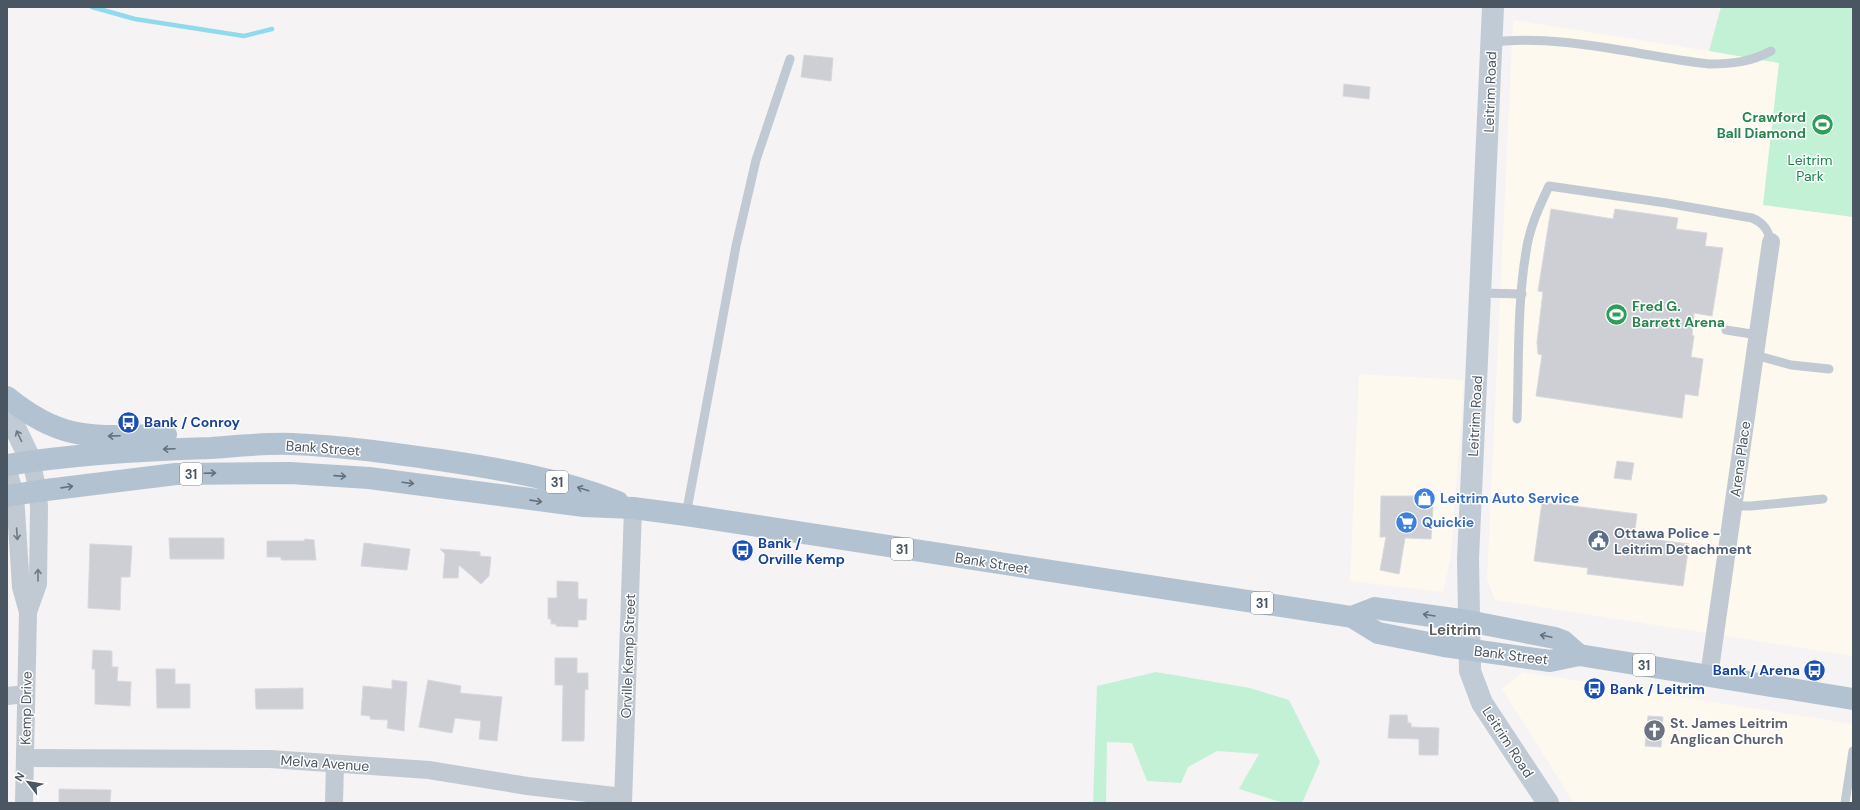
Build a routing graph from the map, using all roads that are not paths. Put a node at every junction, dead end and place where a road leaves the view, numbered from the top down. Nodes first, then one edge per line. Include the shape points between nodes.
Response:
1 (1493, 7) edge
2 (1492, 42) junction
3 (1771, 51) dead end
4 (790, 59) dead end
5 (1771, 242) joint
6 (1481, 293) junction
7 (1522, 294) junction
8 (1726, 330) dead end
9 (1758, 335) junction
10 (1755, 355) junction
11 (1829, 368) dead end
12 (7, 397) edge
13 (7, 411) edge
14 (1517, 419) dead end
15 (292, 444) junction
16 (31, 461) junction
17 (7, 466) edge
18 (38, 491) junction
19 (11, 496) edge
20 (1823, 499) dead end
21 (1734, 506) junction
22 (633, 508) junction
23 (686, 515) junction
24 (28, 612) junction
25 (1352, 617) junction
26 (1468, 621) junction
27 (1468, 650) junction
28 (1579, 655) junction
29 (1709, 676) junction
30 (26, 694) junction
31 (7, 696) edge
32 (1853, 699) edge
33 (1853, 751) edge
34 (25, 758) junction
35 (335, 765) junction
36 (623, 800) edge
37 (24, 803) edge
38 (334, 803) edge
39 (1548, 803) edge
40 (1845, 803) edge

1 - 2 main road, Leitrim Road
2 - 3 lane via 1556,42 1710,64 1746,61
2 - 6 main road, Leitrim Road
4 - 23 lane via 754,168 736,246
5 - 7 lane via 1768,230 1761,221 1752,218 1549,186 1530,231
5 - 9 street, Arena Place
6 - 7 lane
6 - 26 main road, Leitrim Road via 1468,559
7 - 14 lane
8 - 9 lane
9 - 10 street, Arena Place
10 - 11 lane via 1791,365
10 - 21 street, Arena Place
15 -> 12 main road via 270,437 224,433 92,437 52,427 24,411
16 -> 13 main road
15 -> 16 main road, Bank Street / 31 via 142,450
22 -> 15 main road, Bank Street / 31 via 575,486 479,466 384,452
16 - 17 main road, Bank Street / 31
16 - 18 street, Kemp Drive
17 - 19 street, Kemp Drive
18 - 19 main road, Bank Street / 31
18 -> 22 main road, Bank Street / 31 via 176,474 290,473 369,478 584,506
24 -> 18 street, Kemp Drive via 38,584
19 -> 24 street, Kemp Drive via 21,587
20 - 21 lane
21 - 29 street, Arena Place
22 - 23 main road, Bank Street / 31
22 - 36 street, Orville Kemp Street
23 - 25 main road, Bank Street / 31
24 - 30 street, Kemp Drive
26 -> 25 main road, Bank Street via 1375,608
25 - 27 main road, Bank Street / 31 via 1378,633
26 - 27 main road, Leitrim Road
28 -> 26 main road, Bank Street via 1563,641 1555,638
27 - 28 main road, Bank Street / 31 via 1550,661
27 - 39 main road, Leitrim Road via 1470,671 1482,703
28 - 29 main road, Bank Street / 31
29 - 32 main road, Bank Street / 31
30 - 31 street
30 - 34 street, Kemp Drive
33 - 40 lane
34 - 35 street, Melva Avenue via 270,759
34 - 37 street, Kemp Drive
35 - 36 street, Melva Avenue via 429,770
35 - 38 street

